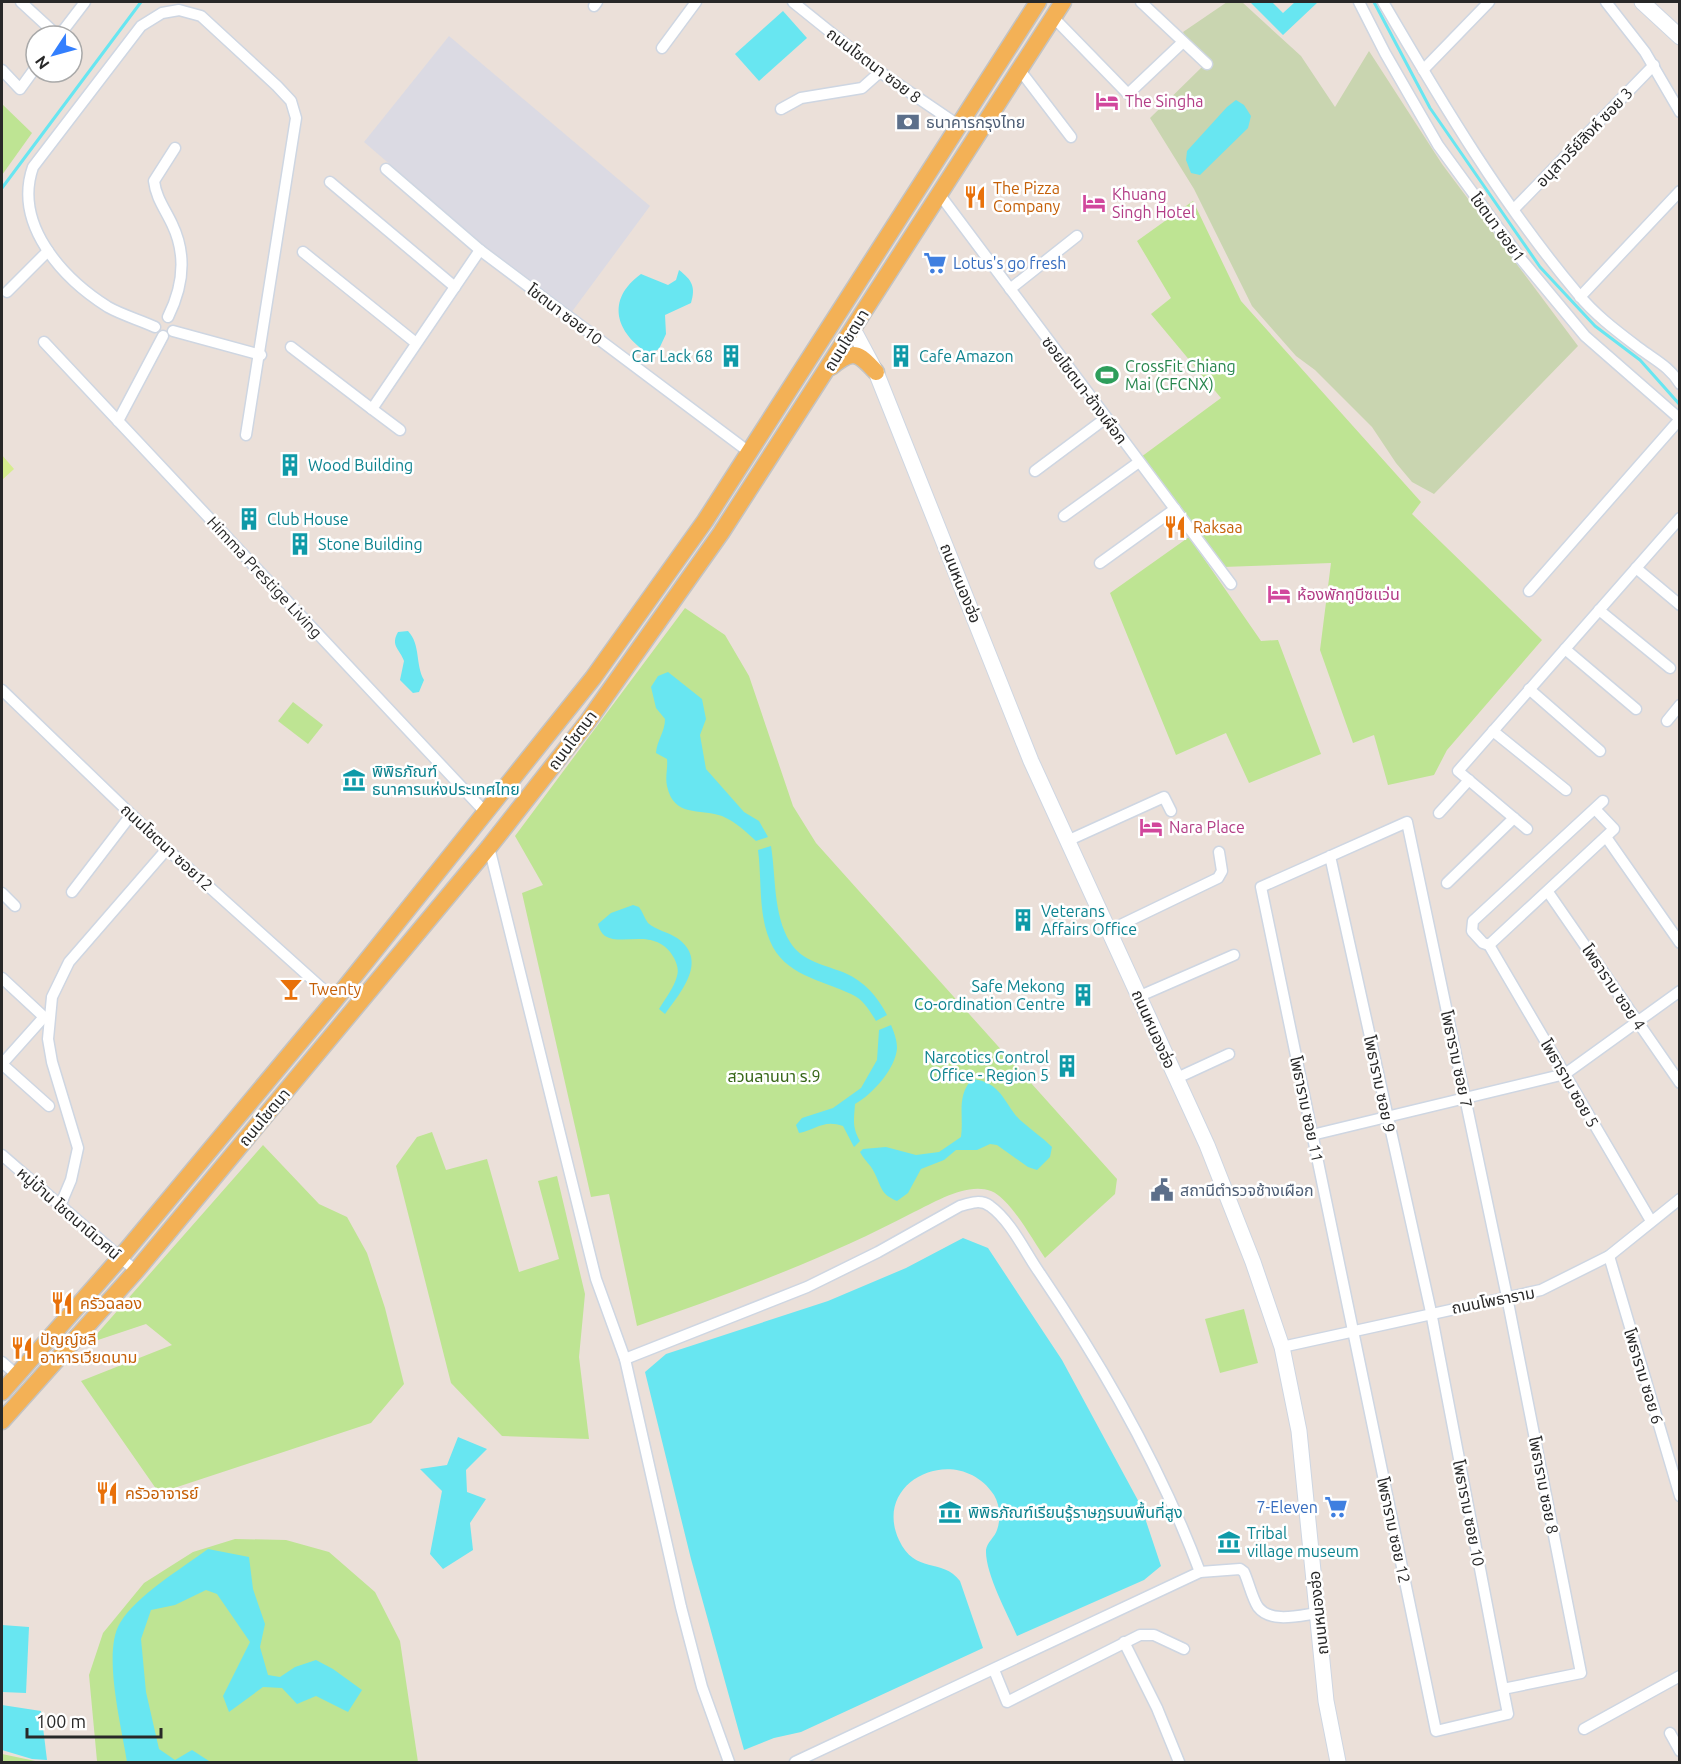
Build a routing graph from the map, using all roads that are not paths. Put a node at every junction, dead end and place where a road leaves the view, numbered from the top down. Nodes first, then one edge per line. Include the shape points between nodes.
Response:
1 (21, 2) edge
2 (85, 2) edge
3 (696, 2) edge
4 (793, 2) edge
5 (1038, 2) edge
6 (1063, 2) edge
7 (1141, 2) edge
8 (1359, 2) edge
9 (1383, 2) edge
10 (1489, 2) edge
11 (1606, 2) edge
12 (1642, 2) edge
13 (1053, 17) junction
14 (1392, 17) junction
15 (45, 24) edge
16 (68, 24) edge
17 (1373, 27) junction
18 (1680, 37) edge
19 (1183, 42) junction
20 (662, 48) dead end
21 (1207, 64) dead end
22 (1654, 65) junction
23 (1018, 69) junction
24 (2, 70) edge
25 (1423, 70) junction
26 (880, 72) junction
27 (24, 83) edge
28 (781, 109) dead end
29 (1680, 112) edge
30 (958, 125) junction
31 (1071, 136) dead end
32 (176, 148) dead end
33 (386, 169) dead end
34 (330, 182) dead end
35 (940, 195) junction
36 (1678, 198) edge
37 (1514, 209) junction
38 (1077, 236) dead end
39 (480, 250) junction
40 (48, 251) junction
41 (303, 252) dead end
42 (455, 287) junction
43 (1010, 289) junction
44 (7, 292) dead end
45 (1580, 297) junction
46 (168, 317) junction
47 (834, 318) junction
48 (155, 327) junction
49 (853, 329) junction
50 (173, 330) junction
51 (163, 336) junction
52 (44, 342) dead end
53 (416, 343) junction
54 (291, 347) dead end
55 (261, 355) junction
56 (827, 371) junction
57 (876, 372) junction
58 (1680, 384) edge
59 (372, 409) junction
60 (1106, 418) junction
61 (1680, 419) edge
62 (117, 421) junction
63 (400, 430) dead end
64 (246, 435) dead end
65 (749, 452) junction
66 (1139, 462) junction
67 (1035, 471) dead end
68 (1175, 509) junction
69 (1064, 516) dead end
70 (1680, 518) edge
71 (705, 521) junction
72 (721, 533) junction
73 (1100, 563) dead end
74 (1636, 568) junction
75 (1231, 584) dead end
76 (1529, 591) dead end
77 (1680, 605) edge
78 (1599, 610) junction
79 (1564, 649) junction
80 (1670, 668) dead end
81 (1529, 689) junction
82 (2, 690) edge
83 (1680, 705) edge
84 (1636, 709) dead end
85 (1667, 721) dead end
86 (1493, 730) junction
87 (1600, 750) dead end
88 (1469, 780) junction
89 (1566, 789) dead end
90 (1171, 811) dead end
91 (486, 813) junction
92 (1439, 813) dead end
93 (131, 815) junction
94 (1514, 818) junction
95 (1527, 829) dead end
96 (1606, 837) junction
97 (1067, 841) junction
98 (489, 847) junction
99 (167, 849) junction
100 (1219, 852) dead end
101 (1330, 856) junction
102 (1447, 883) dead end
103 (72, 892) dead end
104 (1548, 892) junction
105 (2, 893) edge
106 (15, 906) dead end
107 (1110, 930) junction
108 (1680, 943) edge
109 (1489, 945) junction
110 (1234, 955) dead end
111 (2, 978) edge
112 (1680, 991) edge
113 (1140, 996) junction
114 (334, 1000) junction
115 (1637, 1022) junction
116 (1229, 1054) dead end
117 (3, 1060) edge
118 (1565, 1074) junction
119 (1177, 1078) junction
120 (1680, 1083) edge
121 (1465, 1099) junction
122 (49, 1106) dead end
123 (1387, 1117) junction
124 (1312, 1135) junction
125 (2, 1155) edge
126 (1680, 1198) edge
127 (60, 1206) junction
128 (1651, 1221) junction
129 (1608, 1256) junction
130 (120, 1258) junction
131 (136, 1271) junction
132 (1507, 1297) junction
133 (1431, 1312) junction
134 (1352, 1330) junction
135 (1282, 1347) junction
136 (625, 1359) junction
137 (2, 1362) edge
138 (17, 1375) junction
139 (2, 1392) edge
140 (2, 1421) edge
141 (1680, 1496) edge
142 (1200, 1572) junction
143 (1318, 1613) junction
144 (1124, 1642) junction
145 (1184, 1649) dead end
146 (994, 1670) junction
147 (1680, 1676) edge
148 (1503, 1689) junction
149 (1508, 1714) joint
150 (1584, 1729) dead end
151 (1670, 1733) dead end
152 (1680, 1751) edge
153 (729, 1762) edge
154 (795, 1762) edge
155 (1179, 1762) edge
156 (1338, 1762) edge

1 - 15 street
2 - 16 street
3 - 20 street
4 - 26 street, ถนนโชตนา ซอย 8
5 - 30 main road, ถนนโชตนา
6 - 13 main road, ถนนโชตนา
7 - 19 street
8 - 17 street, โชตนา ซอย1
9 - 14 street
10 - 25 street
11 - 22 street
12 - 18 main road
13 - 19 street via 1128,94
13 - 23 main road, ถนนโชตนา
14 - 17 street
14 - 25 street
17 - 61 street, โชตนา ซอย1 via 1438,145 1521,259 1585,336
19 - 21 street
22 - 29 street
22 - 37 street, อนุสาวรีย์สิงห์ ซอย 3
23 - 31 street
23 - 35 main road, ถนนโชตนา
24 - 27 street via 20,88
25 - 37 street
26 - 28 street via 862,88 801,98
26 - 30 street, ถนนโชตนา ซอย 8
30 - 47 main road, ถนนโชตนา
32 - 46 street via 154,181 181,254 179,296
33 - 39 street, โชตนา ซอย10
34 - 42 street
35 - 43 street, ซอยโชตนา-ช้างเผือก
35 - 49 main road, ถนนโชตนา
36 - 45 street
37 - 45 street via 1543,253
38 - 43 street
39 - 42 street
39 - 65 street, โชตนา ซอย10
40 - 44 street
40 - 48 street via 78,285 109,308
40 - 55 street via 27,206 26,186 33,167 141,26 162,12 179,10 201,16 291,101 296,118
41 - 53 street
42 - 53 street
43 - 60 street, ซอยโชตนา-ช้างเผือก
45 - 58 street via 1615,330 1666,367
46 - 48 street via 159,318
46 - 50 street via 173,321
47 - 49 main road
47 - 65 main road, ถนนโชตนา
48 - 51 street
49 - 56 main road, ถนนโชตนา
49 - 57 main road, ถนนหนองฮ่อ
50 - 51 street
50 - 55 street
51 - 62 street
52 - 62 street, Himma Prestige Living
53 - 59 street
54 - 59 street
55 - 64 street
56 - 57 main road via 853,354 863,357
56 - 72 main road, ถนนโชตนา
57 - 97 main road, ถนนหนองฮ่อ via 1031,761
59 - 63 street
60 - 66 street, ซอยโชตนา-ช้างเผือก
60 - 67 street
61 - 76 street
62 - 91 street, Himma Prestige Living
65 - 71 main road, ถนนโชตนา
66 - 68 street, ซอยโชตนา-ช้างเผือก
66 - 69 street
68 - 73 street
68 - 75 street, ซอยโชตนา-ช้างเผือก
70 - 74 street
71 - 72 main road
71 - 91 main road, ถนนโชตนา via 593,678
72 - 98 main road, ถนนโชตนา via 588,721
74 - 77 street
74 - 78 street
78 - 79 street
78 - 80 street
79 - 81 street
79 - 84 street
81 - 86 street
81 - 87 street
82 - 93 street, ถนนโชตนา ซอย12
83 - 85 street
86 - 88 street via 1458,771
86 - 89 street
88 - 92 street
88 - 94 street
90 - 97 street via 1164,797
91 - 114 main road, ถนนโชตนา
93 - 99 street, ถนนโชตนา ซอย12
93 - 103 street
94 - 95 street
94 - 102 street
96 - 104 street
96 - 108 street
96 - 109 street, โพธาราม ซอย 5 via 1614,829 1599,805 1473,921 1472,931 1483,944
97 - 107 main road, ถนนหนองฮ่อ
98 - 131 main road, ถนนโชตนา
98 - 136 street via 596,1279
99 - 114 street, ถนนโชตนา ซอย12
99 - 127 street via 69,962 52,997 51,1054 78,1148
100 - 107 street via 1222,872 1218,878
101 - 121 street, โพธาราม ซอย 7 via 1407,822
101 - 123 street, โพธาราม ซอย 9
101 - 124 street, โพธาราม ซอย 11 via 1262,888
104 - 109 street
104 - 115 street, โพธาราม ซอย 4
105 - 106 street
107 - 113 main road, ถนนหนองฮ่อ
109 - 118 street, โพธาราม ซอย 5
110 - 113 street
111 - 117 street via 44,1017
112 - 115 street
113 - 119 main road, ถนนหนองฮ่อ
114 - 130 main road, ถนนโชตนา
115 - 118 street
115 - 120 street, โพธาราม ซอย 4
116 - 119 street
117 - 122 street
118 - 121 street
118 - 128 street, โพธาราม ซอย 5
119 - 135 main road, ถนนหนองฮ่อ via 1253,1262
121 - 123 street
121 - 132 street, โพธาราม ซอย 7
123 - 124 street
123 - 133 street, โพธาราม ซอย 9
124 - 134 street, โพธาราม ซอย 11
125 - 127 street, หมู่บ้าน โชตนานิเวศน์
126 - 128 street, ถนนโพธาราม
127 - 130 street, หมู่บ้าน โชตนานิเวศน์
128 - 129 street, ถนนโพธาราม
129 - 132 street, ถนนโพธาราม via 1552,1286
129 - 141 street, โพธาราม ซอย 6
130 - 131 street, หมู่บ้าน โชตนานิเวศน์
130 - 138 main road, ถนนโชตนา
131 - 140 main road, ถนนโชตนา
132 - 133 street, ถนนโพธาราม
132 - 148 street, โพธาราม ซอย 8 via 1581,1673
133 - 134 street, ถนนโพธาราม
133 - 148 street, โพธาราม ซอย 10
134 - 135 street, ถนนโพธาราม
134 - 149 street, โพธาราม ซอย 12 via 1436,1731
135 - 143 main road, ถนนหนองฮ่อ via 1299,1431
136 - 142 street via 807,1287 960,1206 975,1201 990,1205 1057,1297 1154,1461
136 - 153 street via 681,1607 702,1687
137 - 138 street
138 - 139 main road, ถนนโชตนา
142 - 143 street via 1245,1572 1257,1606 1265,1614 1281,1617
142 - 146 street
143 - 156 main road, ถนนหนองฮ่อ via 1326,1701
144 - 145 street via 1140,1635 1154,1635
144 - 146 street via 1008,1702
144 - 155 street
146 - 154 street
147 - 150 street
148 - 149 street, โพธาราม ซอย 10
151 - 152 street

